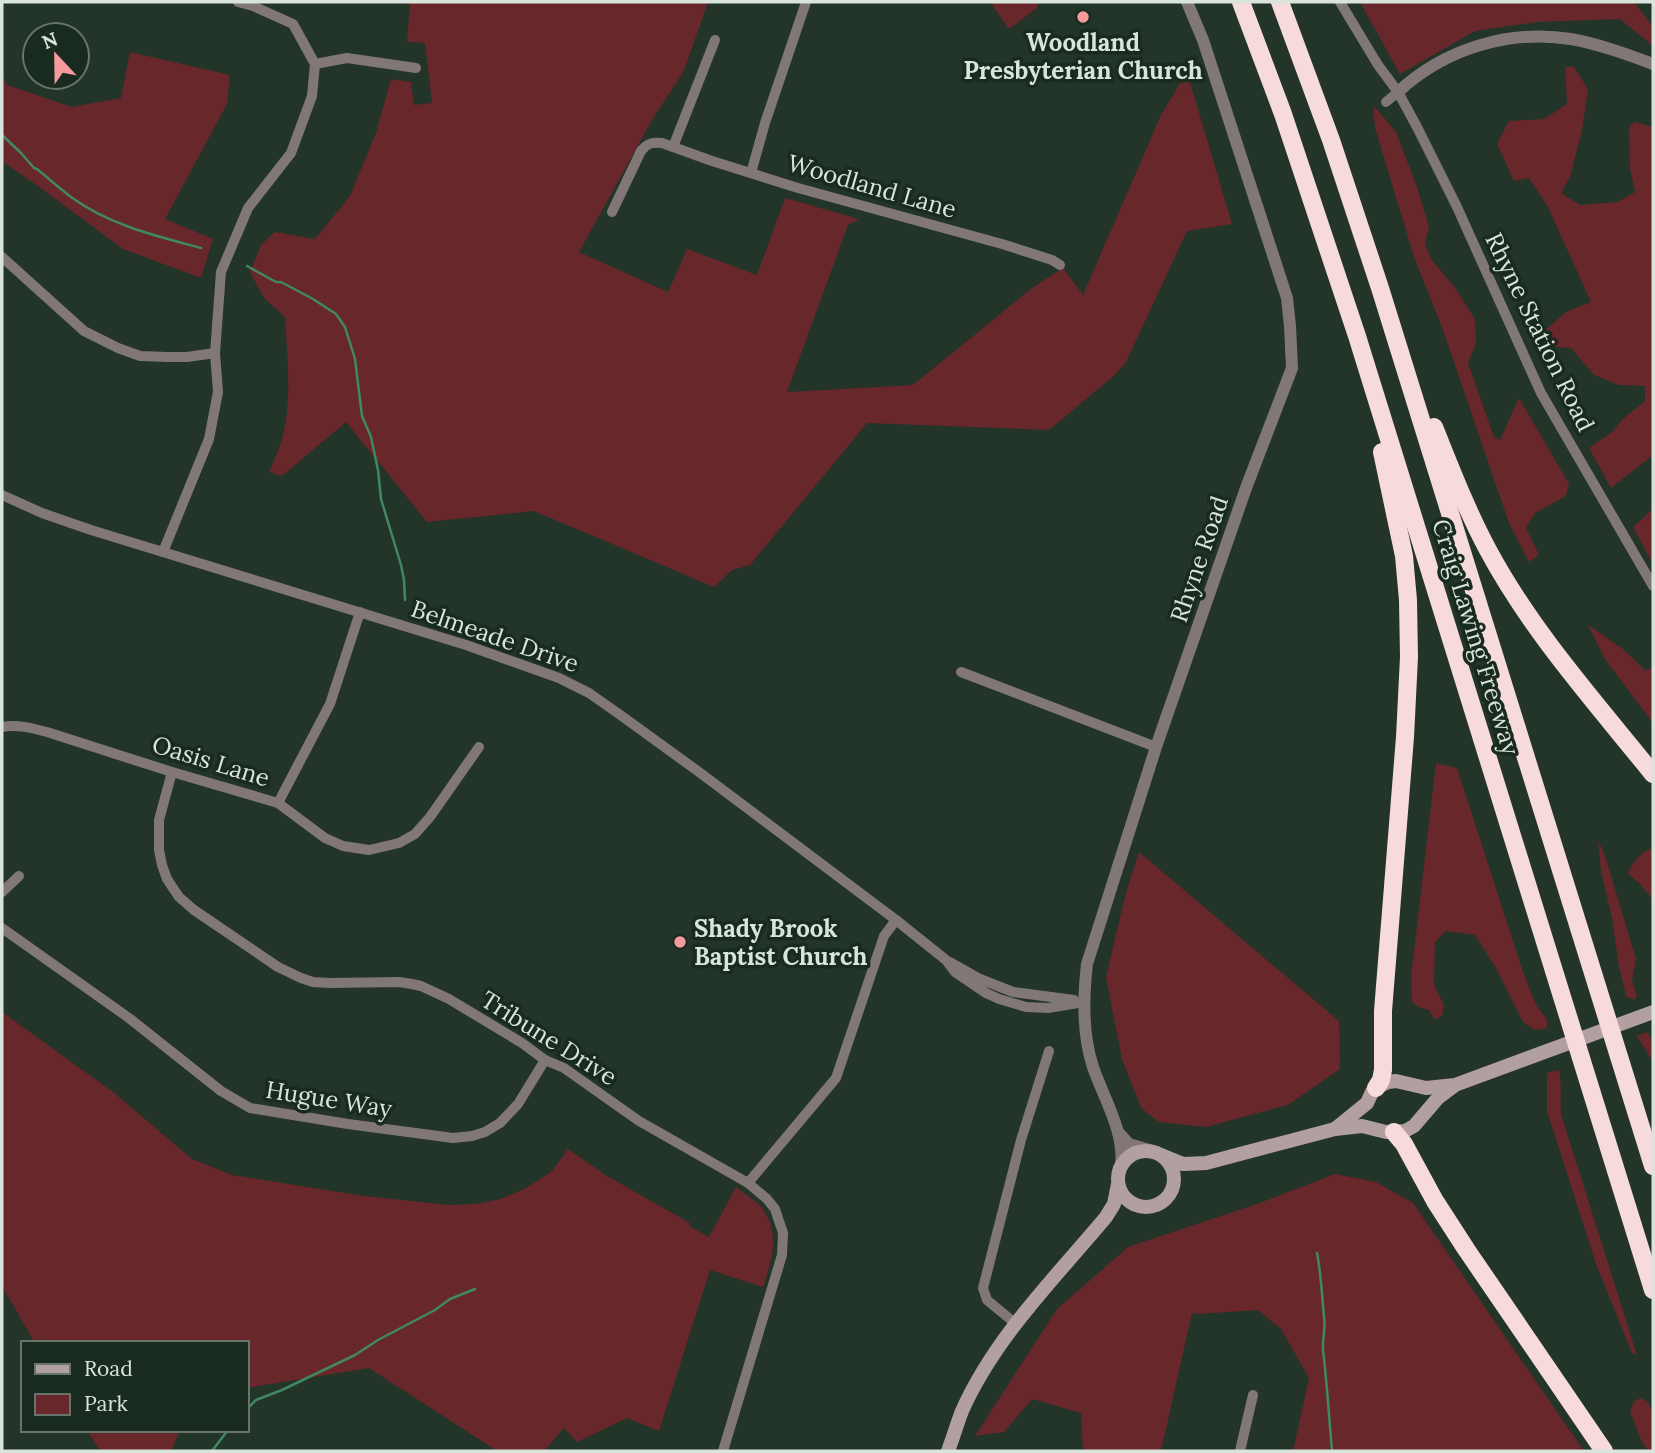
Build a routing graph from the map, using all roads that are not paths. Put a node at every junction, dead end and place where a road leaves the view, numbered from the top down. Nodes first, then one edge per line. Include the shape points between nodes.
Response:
1 (238, 2) edge
2 (806, 2) edge
3 (1186, 2) edge
4 (1241, 2) edge
5 (1280, 2) edge
6 (1340, 2) edge
7 (715, 40) dead end
8 (315, 64) junction
9 (1653, 64) edge
10 (416, 68) dead end
11 (1398, 92) junction
12 (1387, 102) dead end
13 (673, 147) junction
14 (751, 173) junction
15 (612, 212) dead end
16 (2, 257) edge
17 (1060, 265) dead end
18 (1380, 288) junction
19 (1357, 336) junction
20 (215, 353) junction
21 (2, 495) edge
22 (163, 552) junction
23 (1653, 586) edge
24 (360, 612) junction
25 (961, 672) dead end
26 (2, 727) edge
27 (479, 747) dead end
28 (1156, 747) junction
29 (172, 772) junction
30 (1653, 774) edge
31 (278, 803) junction
32 (19, 876) dead end
33 (2, 892) edge
34 (895, 920) junction
35 (2, 928) edge
36 (1084, 1002) junction
37 (1647, 1014) edge
38 (1049, 1051) dead end
39 (545, 1060) junction
40 (1455, 1085) junction
41 (1372, 1095) junction
42 (1335, 1129) junction
43 (1387, 1131) junction
44 (1118, 1132) junction
45 (1157, 1153) junction
46 (1206, 1163) junction
47 (1121, 1166) junction
48 (1653, 1166) edge
49 (748, 1183) junction
50 (1118, 1184) junction
51 (1173, 1188) junction
52 (1143, 1207) junction
53 (1106, 1217) junction
54 (1653, 1290) edge
55 (1016, 1324) junction
56 (1253, 1395) dead end
57 (723, 1451) edge
58 (948, 1451) edge
59 (1240, 1451) edge
60 (1604, 1451) edge

1 - 8 street via 293,24
2 - 14 street
3 - 28 street, Rhyne Road via 1203,40 1287,298 1292,368
4 - 19 highway, Craig Lawing Freeway
5 - 18 highway, Craig Lawing Freeway
6 - 11 street, Rhyne Station Road
7 - 13 street
8 - 10 street via 347,58
8 - 20 street via 312,96 291,153 248,208 221,272
9 - 11 street via 1581,41 1527,37 1461,51
11 - 12 street
11 - 23 street, Rhyne Station Road via 1457,207 1541,393
13 - 14 street, Woodland Lane
13 - 15 street, Woodland Lane via 654,142 645,146
14 - 17 street, Woodland Lane via 1002,244
16 - 20 street via 84,331 118,348 167,358
18 - 30 highway via 1458,488 1488,550 1553,650
18 - 48 highway, Craig Lawing Freeway
19 - 41 highway via 1404,556 1409,634 1383,1070
19 - 54 highway, Craig Lawing Freeway
20 - 22 street via 218,392 209,439
21 - 22 street, Belmeade Drive via 42,513
22 - 24 street, Belmeade Drive
24 - 31 street via 330,704
24 - 34 street, Belmeade Drive via 544,671 589,693
25 - 28 street
26 - 29 street, Oasis Lane via 47,732
27 - 31 street, Oasis Lane via 430,817 399,843 369,850 343,846
28 - 36 street, Rhyne Road via 1087,964
29 - 31 street, Oasis Lane
29 - 39 street, Tribune Drive via 159,821 159,849 167,879 194,910 289,973 313,982 421,986
32 - 33 street
34 - 36 street, Belmeade Drive via 955,972 1007,1002 1026,1007
34 - 49 street via 884,936 836,1079
35 - 39 street, Hugue Way via 250,1108 453,1138 472,1136 500,1123 518,1104
36 - 44 street, Rhyne Road via 1092,1064
37 - 40 main road
38 - 55 street via 983,1288 987,1300
39 - 49 street, Tribune Drive
40 - 41 main road via 1426,1088 1396,1081
40 - 43 main road via 1414,1126
41 - 42 main road
41 - 43 main road via 1369,1117
42 - 43 main road via 1362,1126
42 - 46 main road
43 - 60 highway via 1404,1144 1434,1201
44 - 45 street via 1129,1144
44 - 47 street, Rhyne Road
45 - 46 main road via 1183,1164
45 - 47 main road via 1135,1153
45 - 51 main road via 1173,1169
46 - 51 main road
47 - 50 main road
49 - 57 street, Tribune Drive via 775,1209 783,1234 782,1255
50 - 52 main road via 1127,1200
50 - 53 main road
51 - 52 main road via 1162,1203
52 - 53 main road
53 - 55 main road
55 - 58 main road via 983,1372
56 - 59 street

